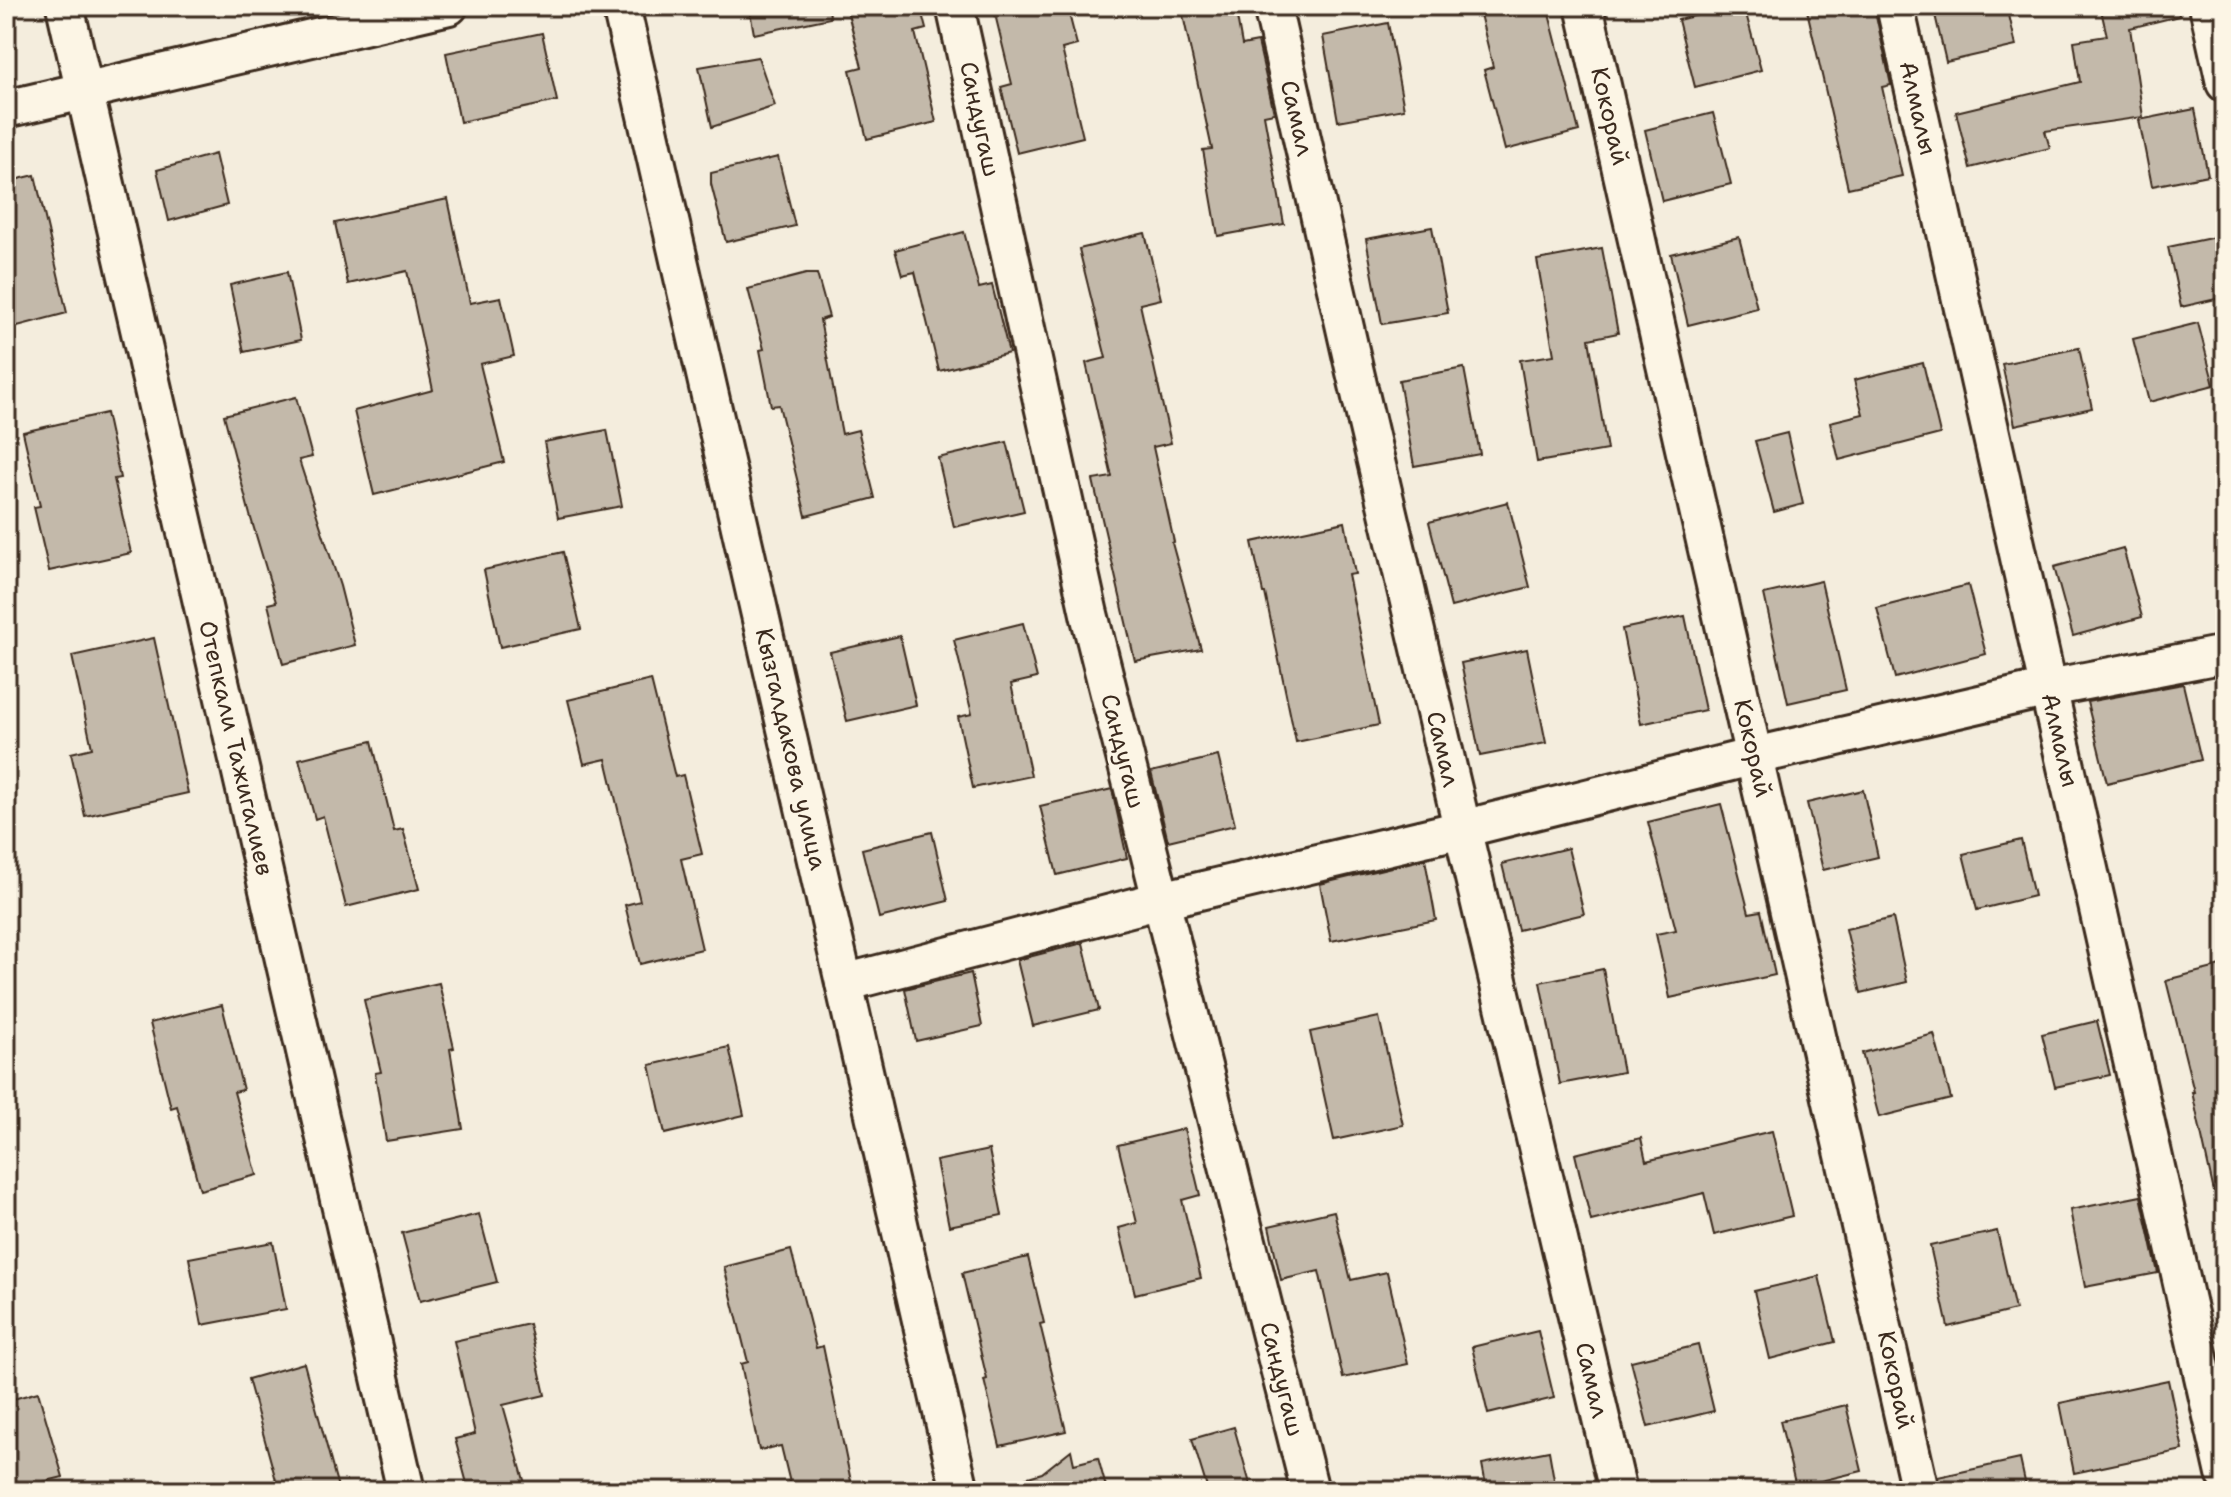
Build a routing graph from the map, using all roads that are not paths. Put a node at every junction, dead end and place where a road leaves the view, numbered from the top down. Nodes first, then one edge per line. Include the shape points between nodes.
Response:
1 (65, 6) edge
2 (449, 6) edge
3 (621, 6) edge
4 (955, 6) edge
5 (1272, 6) edge
6 (1584, 6) edge
7 (1895, 6) edge
8 (2208, 6) edge
9 (2225, 83) edge
10 (83, 91) junction
11 (6, 109) edge
12 (2225, 654) edge
13 (2049, 688) junction
14 (1755, 756) junction
15 (1462, 829) junction
16 (1161, 900) junction
17 (844, 983) junction
18 (2225, 1474) edge
19 (406, 1491) edge
20 (960, 1491) edge
21 (1310, 1491) edge
22 (1618, 1491) edge
23 (1920, 1491) edge

1 - 10 street, Отепкали Тажигалиев
2 - 10 street
3 - 17 street, Кызгалдакова улица
4 - 16 street, Сандугаш via 1089,614
5 - 15 street, Самал
6 - 14 street, Кокорай
7 - 13 street, Алмалы
8 - 9 street
10 - 11 street
10 - 19 street, Отепкали Тажигалиев
12 - 13 street
13 - 14 street
13 - 18 street, Алмалы
14 - 15 street
14 - 23 street, Кокорай
15 - 16 street
15 - 22 street, Самал
16 - 17 street
16 - 21 street, Сандугаш
17 - 20 street, Кызгалдакова улица

